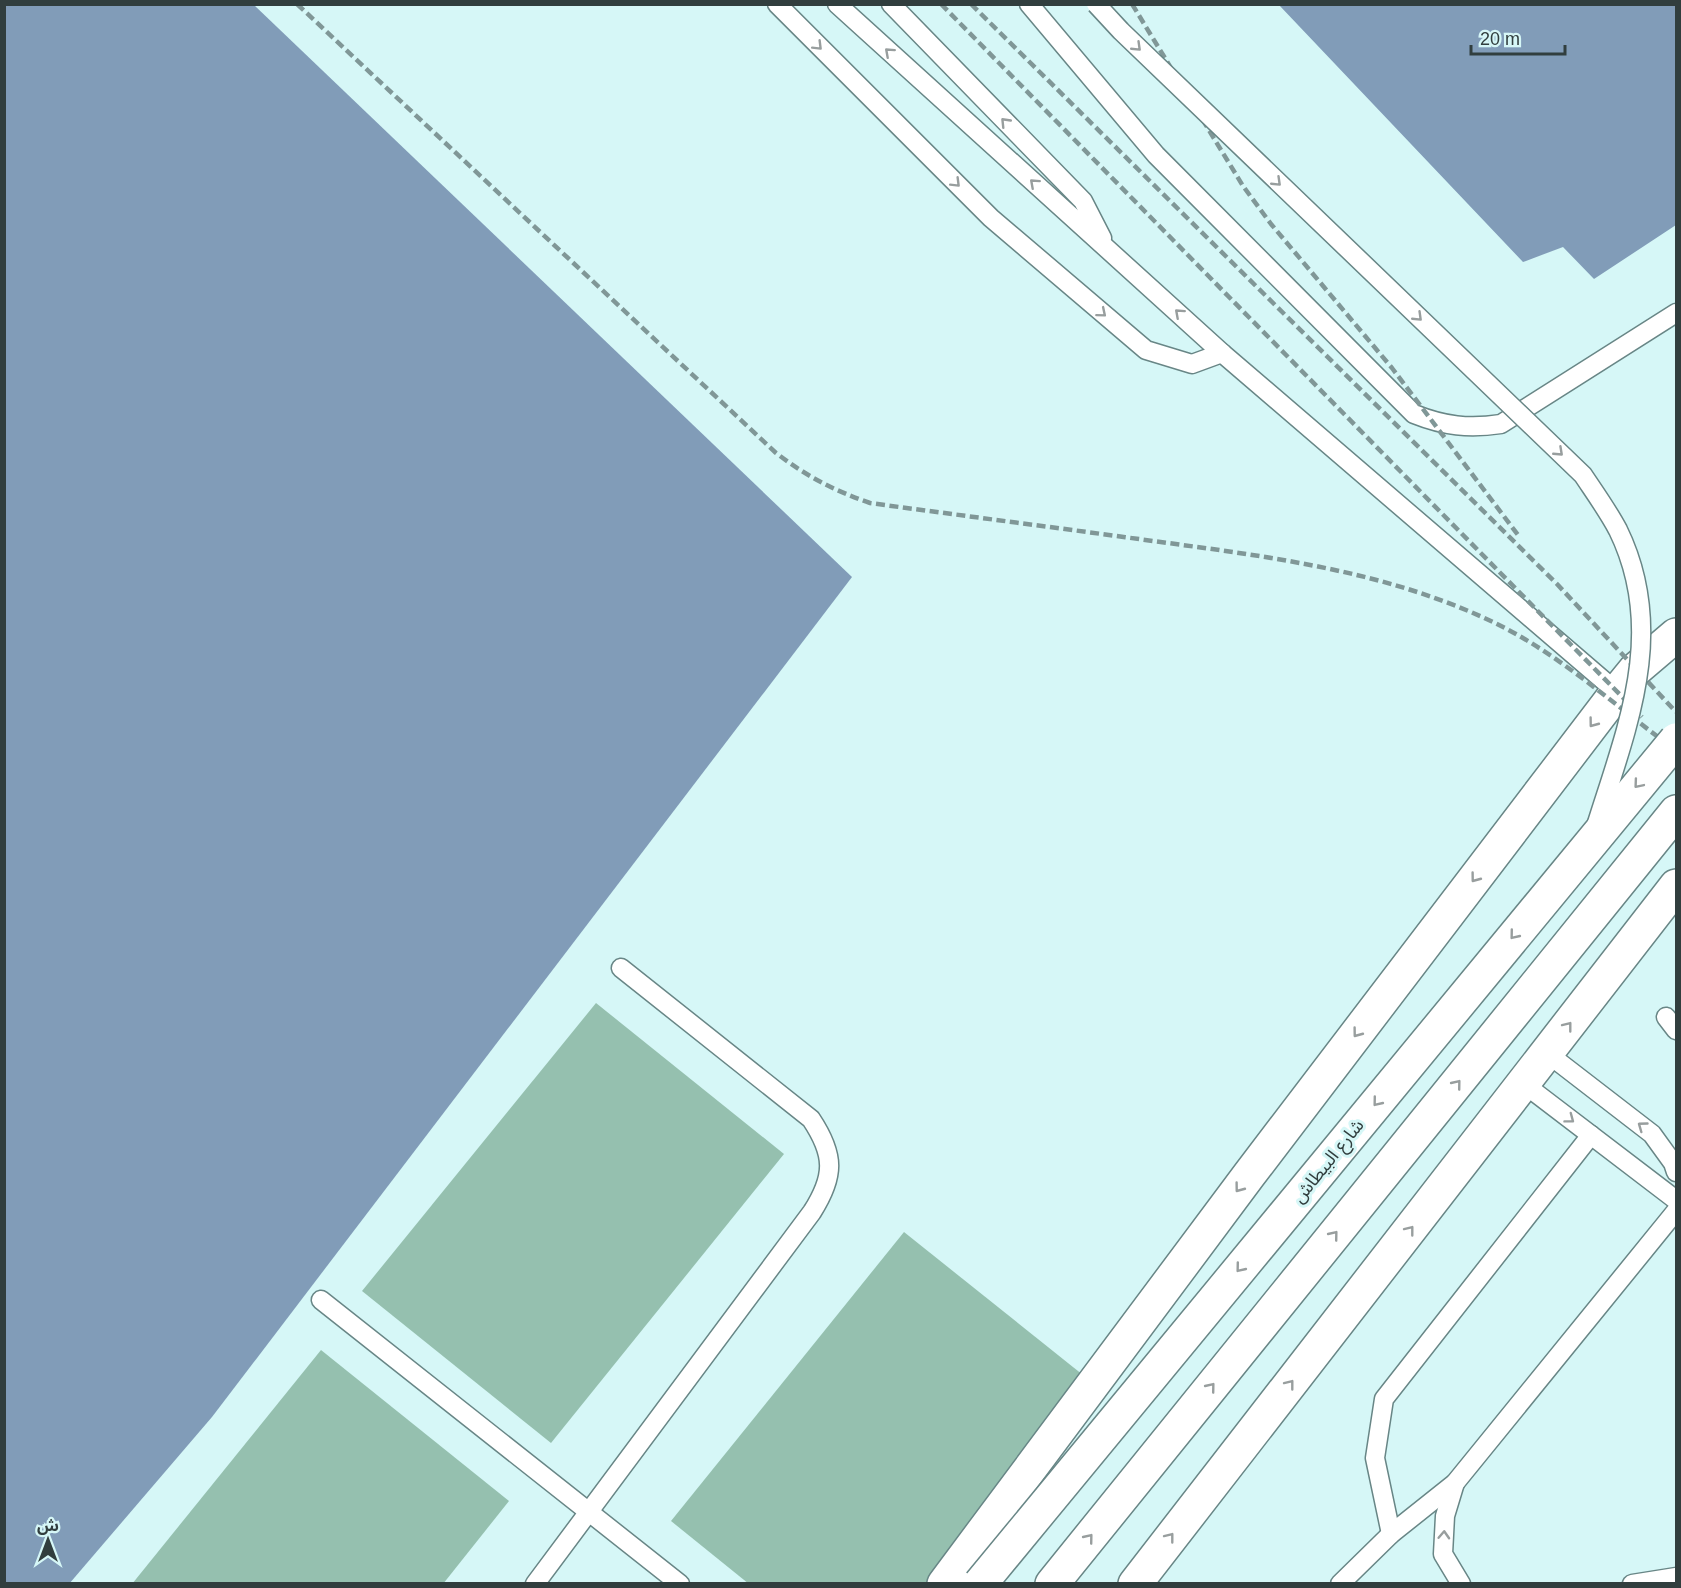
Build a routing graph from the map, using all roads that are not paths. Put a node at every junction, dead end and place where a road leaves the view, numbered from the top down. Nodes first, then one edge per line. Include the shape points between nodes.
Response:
1 (777, 4) edge
2 (837, 4) edge
3 (891, 4) edge
4 (1029, 4) edge
5 (1096, 4) edge
6 (1106, 248) junction
7 (1677, 313) edge
8 (1222, 353) junction
9 (1677, 635) edge
10 (1617, 692) junction
11 (1677, 740) edge
12 (1677, 812) edge
13 (1590, 843) junction
14 (1677, 886) edge
15 (621, 968) dead end
16 (1547, 1053) junction
17 (1524, 1084) junction
18 (1591, 1135) junction
19 (1677, 1172) edge
20 (1677, 1200) edge
21 (1677, 1211) edge
22 (321, 1300) dead end
23 (1455, 1484) junction
24 (588, 1511) junction
25 (1391, 1534) junction
26 (1677, 1577) edge
27 (535, 1584) edge
28 (680, 1584) edge
29 (944, 1584) edge
30 (980, 1584) edge
31 (1052, 1584) edge
32 (1134, 1584) edge
33 (1340, 1584) edge
34 (1461, 1584) edge
35 (1632, 1584) edge

1 -> 8 lane via 991,218 1146,350 1192,364
6 -> 2 lane
6 -> 3 lane via 1083,201
4 - 7 lane via 1156,155 1414,414 1442,425 1472,428 1501,424
5 -> 13 lane, bridge via 1583,475 1618,530 1638,591 1642,656 1630,719
8 -> 6 lane
8 - 10 lane
9 - 10 street via 1635,670
10 -> 29 street
11 -> 13 street, شارع البيطاش, bridge
31 -> 12 street
13 -> 30 street, شارع البيطاش, bridge
16 -> 14 street
15 - 24 lane via 811,1119 826,1140 831,1165 826,1190 812,1212
16 - 17 street
19 -> 16 lane via 1652,1134
17 -> 18 lane
32 -> 17 street
18 - 20 lane
18 - 25 lane via 1384,1399 1375,1458
21 - 23 lane
22 - 24 lane
23 - 25 lane
34 -> 23 lane via 1443,1554 1445,1516
24 - 27 lane
24 - 28 lane
25 - 33 lane
26 - 35 lane

